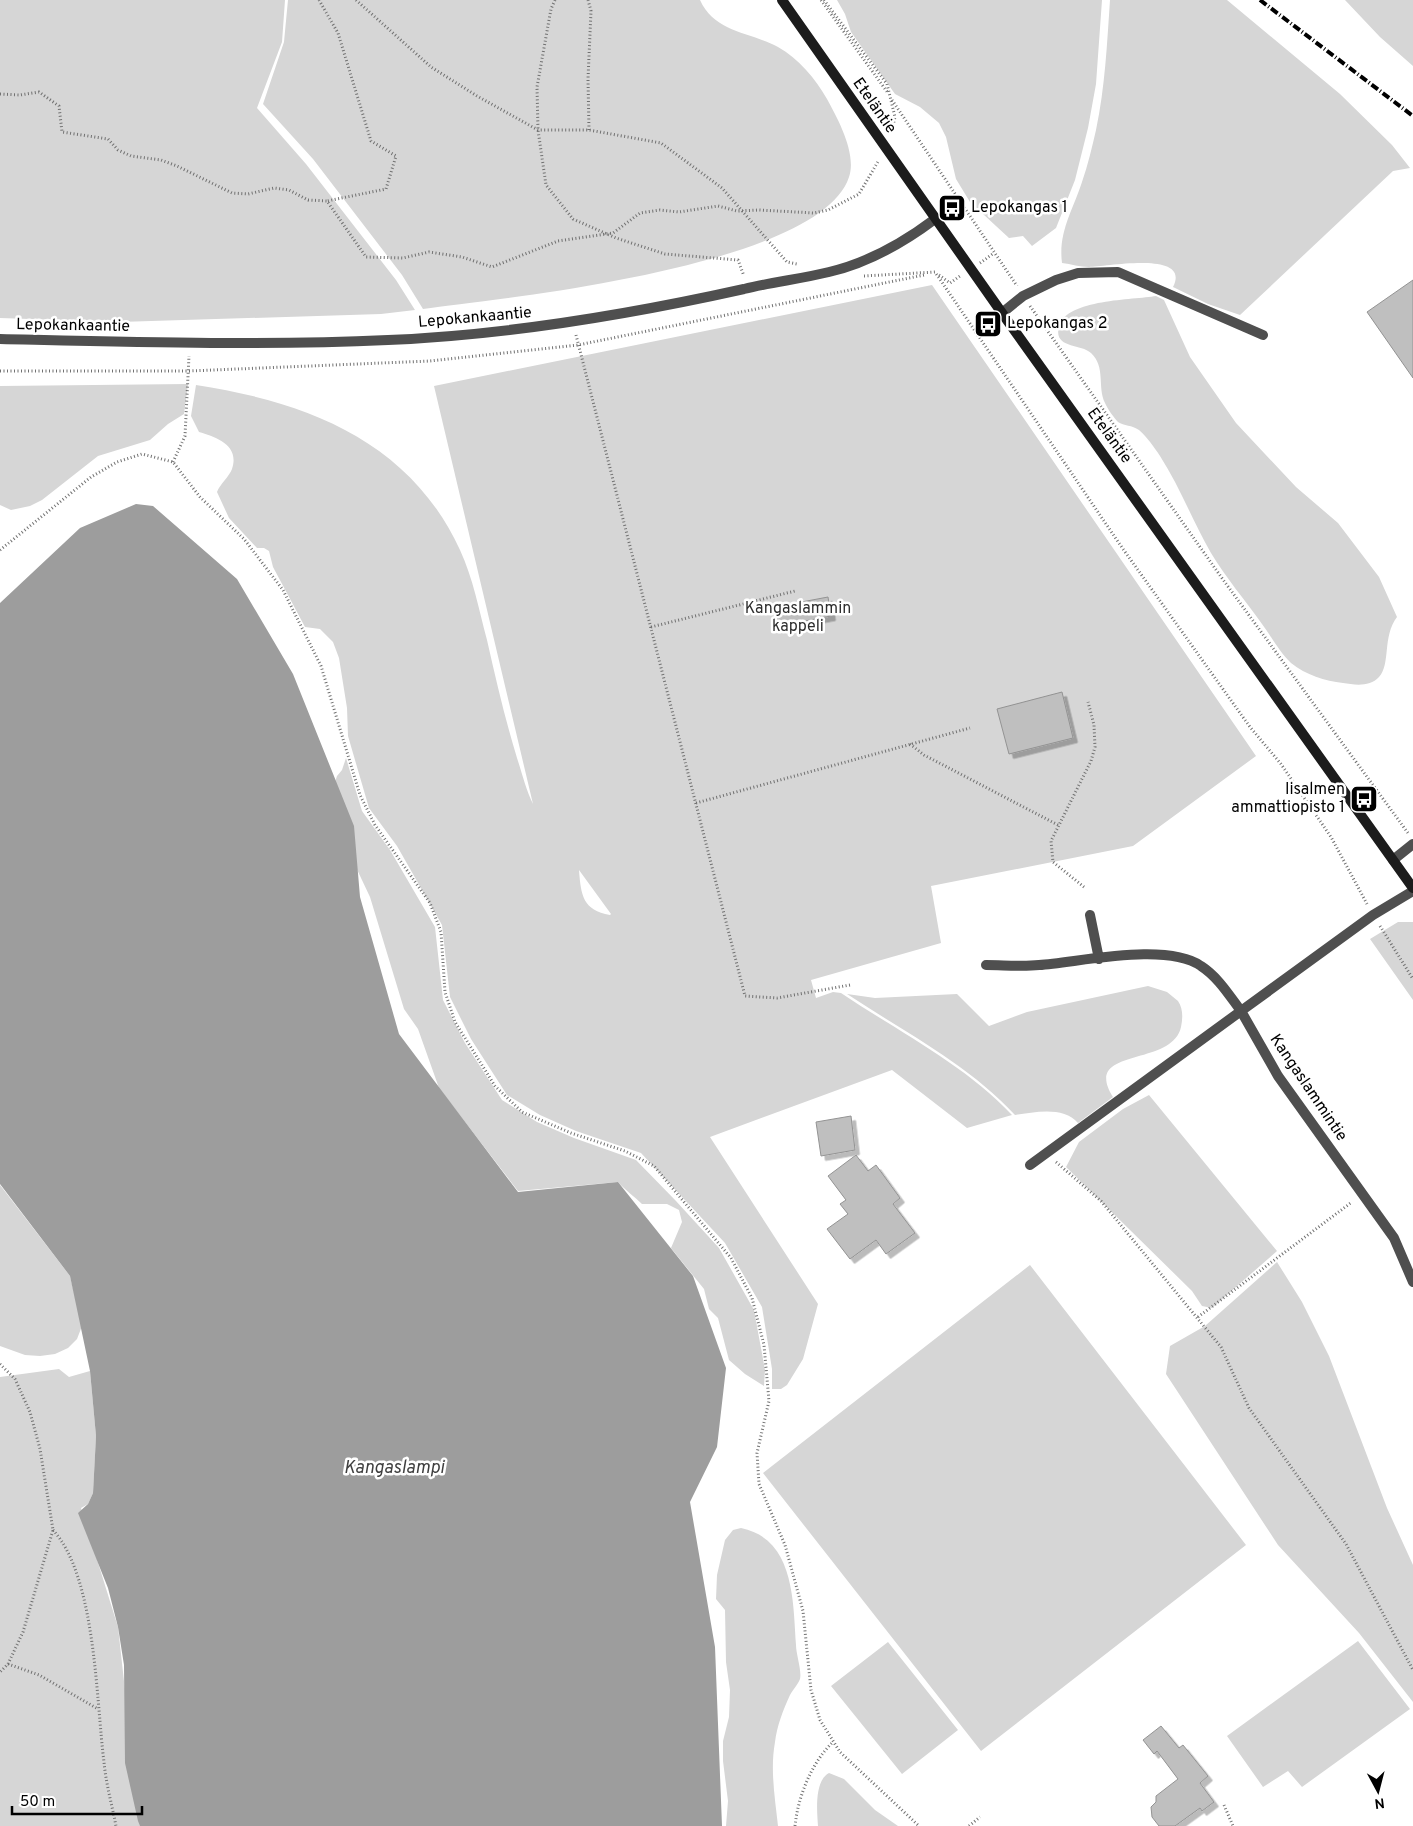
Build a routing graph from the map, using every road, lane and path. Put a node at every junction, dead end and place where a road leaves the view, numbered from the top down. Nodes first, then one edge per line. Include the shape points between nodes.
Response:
1 (319, 0) edge
2 (356, 0) edge
3 (555, 0) edge
4 (588, 0) edge
5 (782, 0) edge
6 (822, 0) edge
7 (0, 94) edge
8 (890, 96) junction
9 (538, 130) junction
10 (589, 130) junction
11 (885, 147) junction
12 (327, 201) junction
13 (742, 211) junction
14 (935, 219) junction
15 (606, 234) junction
16 (804, 266) dead end
17 (859, 276) dead end
18 (749, 288) junction
19 (1023, 296) junction
20 (1002, 313) junction
21 (572, 322) junction
22 (1263, 334) dead end
23 (0, 339) edge
24 (189, 343) junction
25 (173, 462) junction
26 (0, 550) edge
27 (795, 591) dead end
28 (651, 627) junction
29 (1088, 702) dead end
30 (970, 728) dead end
31 (910, 744) junction
32 (696, 803) junction
33 (1058, 825) junction
34 (1413, 839) edge
35 (1413, 844) edge
36 (1392, 860) junction
37 (1084, 886) dead end
38 (1413, 890) edge
39 (1090, 915) dead end
40 (1373, 915) junction
41 (1099, 959) junction
42 (986, 965) dead end
43 (1413, 979) edge
44 (850, 985) dead end
45 (1242, 1011) junction
46 (1046, 1153) junction
47 (1030, 1166) dead end
48 (1363, 1194) junction
49 (1413, 1282) edge
50 (1198, 1317) junction
51 (0, 1364) edge
52 (53, 1530) junction
53 (8, 1664) junction
54 (1413, 1670) edge
55 (0, 1672) edge
56 (98, 1709) junction
57 (833, 1742) junction
58 (1224, 1806) dead end
59 (980, 1817) dead end
60 (116, 1826) edge
61 (796, 1826) edge
62 (919, 1826) edge
63 (969, 1826) edge
64 (1233, 1826) edge

1 - 12 path via 338,33 371,141 396,156 386,189
2 - 9 path via 431,67
3 - 9 path via 537,87
4 - 10 path via 591,11
5 - 11 street, Eteläntie
6 - 8 path
7 - 12 path via 39,92 59,106 62,132 108,140 124,153 161,160 232,193 248,194 274,188 289,190 308,200
8 - 11 path via 894,128
8 - 19 path
9 - 10 path
9 - 15 path via 546,185 573,219
10 - 13 path via 661,143 722,188
11 - 13 path via 859,194 836,207 814,213
11 - 14 street, Eteläntie
12 - 15 path via 366,257 402,258 429,252 462,257 492,267 558,241
13 - 15 path via 718,206 640,213 613,233
13 - 16 path via 787,262
14 - 18 street, Lepokankaantie via 916,234 869,259 830,272
14 - 20 street, Eteläntie
15 - 18 path via 665,254 738,260
17 - 40 path via 935,272 1123,548 1331,837
18 - 21 street, Lepokankaantie
19 - 20 street
19 - 22 street via 1078,273 1118,272
19 - 34 path via 1224,581
20 - 36 street, Eteläntie
21 - 24 street, Lepokankaantie via 389,340
21 - 28 path
23 - 24 street, Lepokankaantie
24 - 25 path via 185,436
25 - 26 path via 142,454 117,462 91,477
25 - 57 path via 200,498 244,539 283,590 321,666 360,795 375,825 430,903 441,932 445,992 452,1015 496,1086 522,1112 625,1151 654,1166 731,1258 752,1298 764,1345 769,1401 757,1452 759,1484 785,1545 803,1611 810,1690 820,1720
27 - 28 path
28 - 32 path
29 - 33 path via 1095,747
30 - 31 path
31 - 32 path
31 - 33 path via 924,755
32 - 44 path via 745,996 777,998
33 - 37 path via 1051,841 1053,862
35 - 36 street
36 - 38 street, Eteläntie
38 - 40 street
39 - 41 street
40 - 43 path
40 - 45 street
41 - 42 street, Kangaslammintie via 1037,965
41 - 45 street, Kangaslammintie via 1144,953 1185,959 1200,965 1217,979
45 - 46 street
45 - 48 street, Kangaslammintie via 1278,1076
46 - 47 street
46 - 50 path via 1101,1201
48 - 49 street, Kangaslammintie via 1394,1238
48 - 50 path
50 - 54 path via 1221,1347 1249,1408 1346,1544
51 - 52 path via 15,1380 30,1412 40,1449
52 - 53 path via 23,1632
52 - 56 path via 64,1544 79,1581 90,1632
53 - 55 path
53 - 56 path via 39,1675
56 - 60 path
57 - 61 path via 824,1750 812,1771 797,1810
57 - 62 path
58 - 64 path
59 - 63 path

